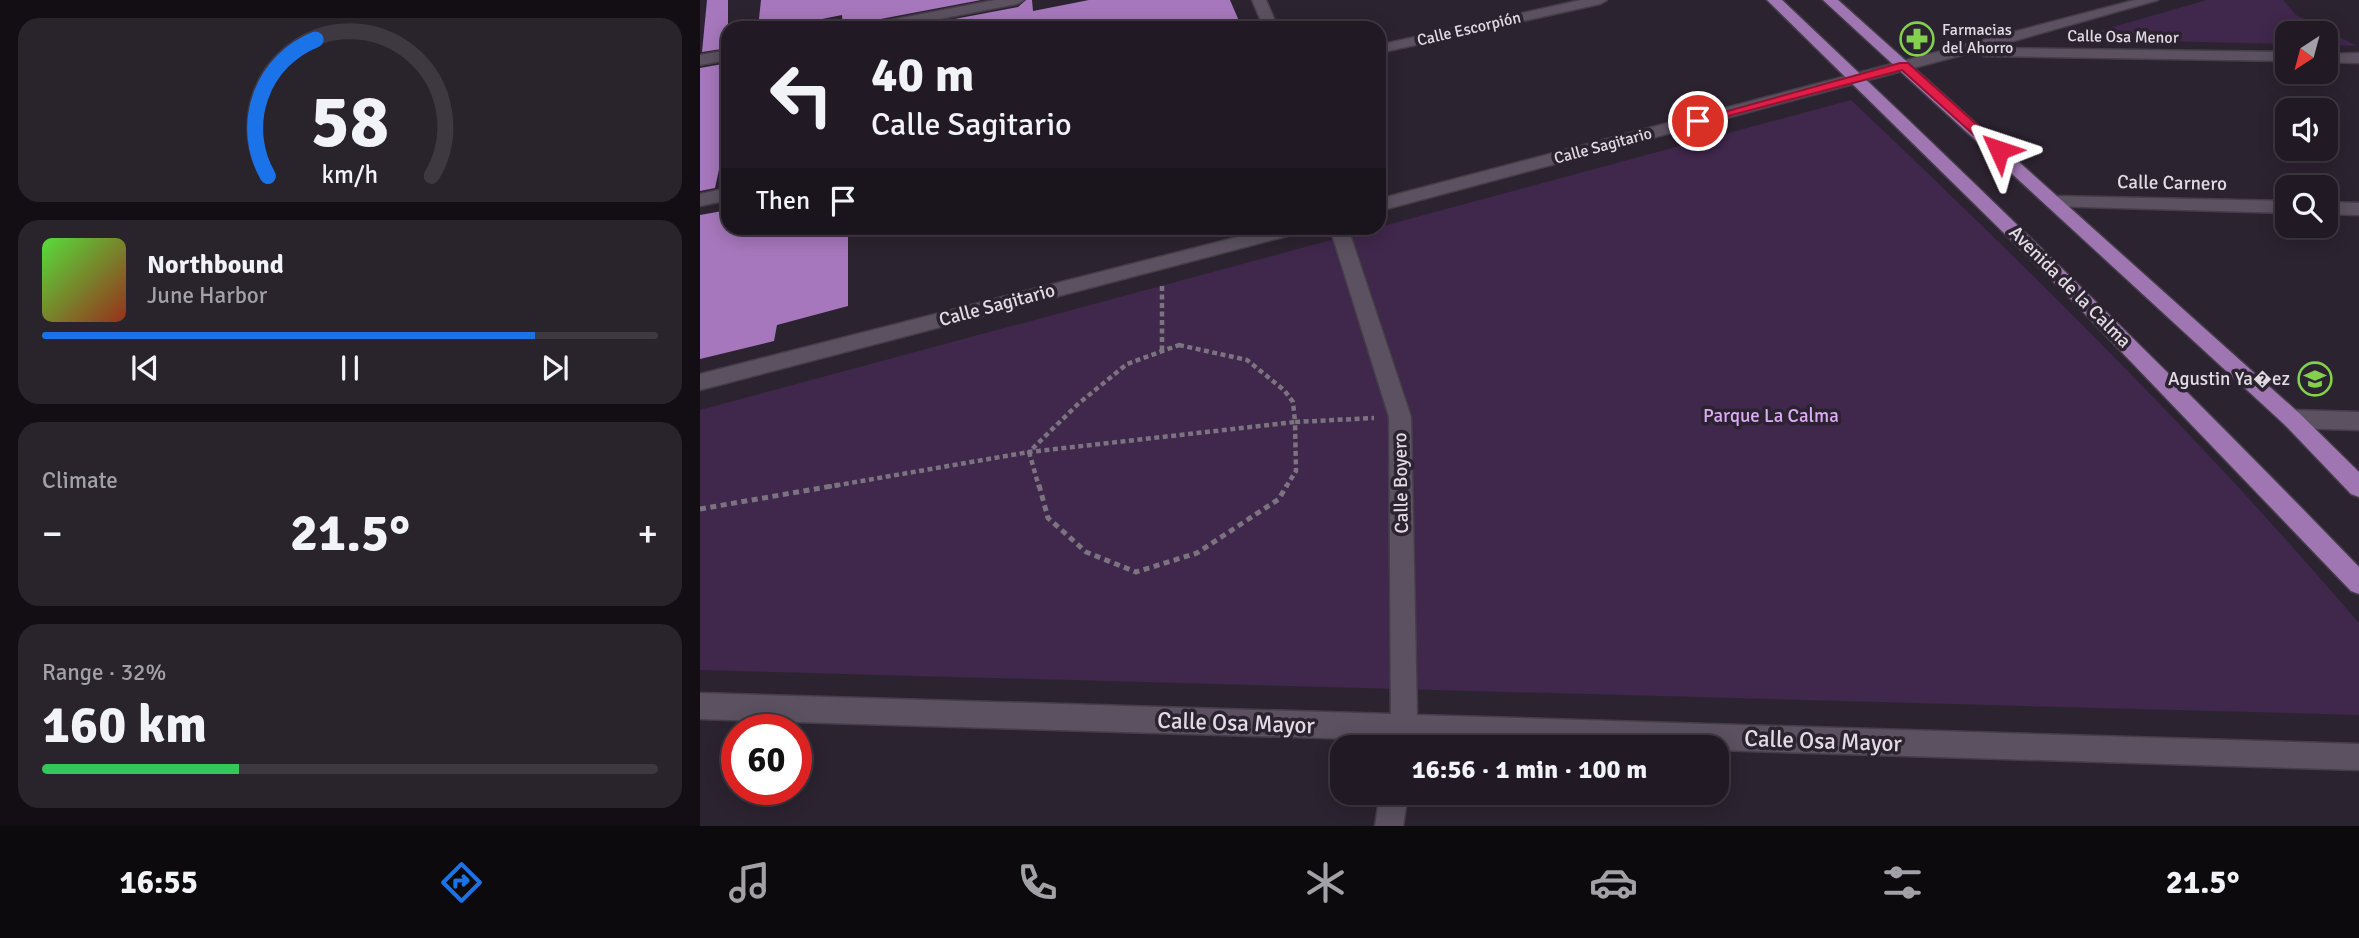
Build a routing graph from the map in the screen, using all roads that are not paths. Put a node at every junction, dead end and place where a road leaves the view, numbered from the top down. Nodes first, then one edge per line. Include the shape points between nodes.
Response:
1 (1017, 0) edge
2 (1259, 0) edge
3 (1600, 0) edge
4 (1774, 0) edge
5 (1830, 0) edge
6 (2151, 0) edge
7 (907, 21) edge
8 (1268, 21) edge
9 (1386, 47) edge
10 (1957, 52) junction
11 (721, 56) edge
12 (2275, 57) edge
13 (2338, 58) edge
14 (2359, 58) edge
15 (700, 60) edge
16 (1904, 66) junction
17 (1858, 78) junction
18 (721, 196) edge
19 (700, 200) edge
20 (2056, 202) junction
21 (1386, 203) edge
22 (2275, 207) edge
23 (2338, 208) edge
24 (2359, 209) edge
25 (1268, 235) edge
26 (1341, 235) edge
27 (700, 382) edge
28 (2292, 419) junction
29 (2359, 421) edge
30 (2359, 487) edge
31 (2359, 583) edge
32 (700, 706) edge
33 (1336, 735) edge
34 (1402, 735) edge
35 (1729, 744) edge
36 (2359, 757) edge
37 (1392, 805) edge
38 (1389, 826) edge

1 - 7 street
2 - 8 street
3 - 9 street, Calle Escorpión
4 - 17 main road, Avenida de la Calma
5 - 16 main road
6 - 10 street, Calle Sagitario
10 - 12 street, Calle Osa Menor
10 - 16 street, Calle Sagitario
11 - 15 street
13 - 14 street
16 - 17 street, Calle Sagitario
16 - 20 main road
17 - 21 street, Calle Sagitario
17 - 31 main road, Avenida de la Calma via 2224,439
18 - 19 street
20 - 22 street, Calle Carnero
20 - 28 main road
23 - 24 street
25 - 27 street, Calle Sagitario
26 - 34 street, Calle Boyero via 1400,417
28 - 29 street
28 - 30 main road
32 - 33 street, Calle Osa Mayor
35 - 36 street, Calle Osa Mayor
37 - 38 street

